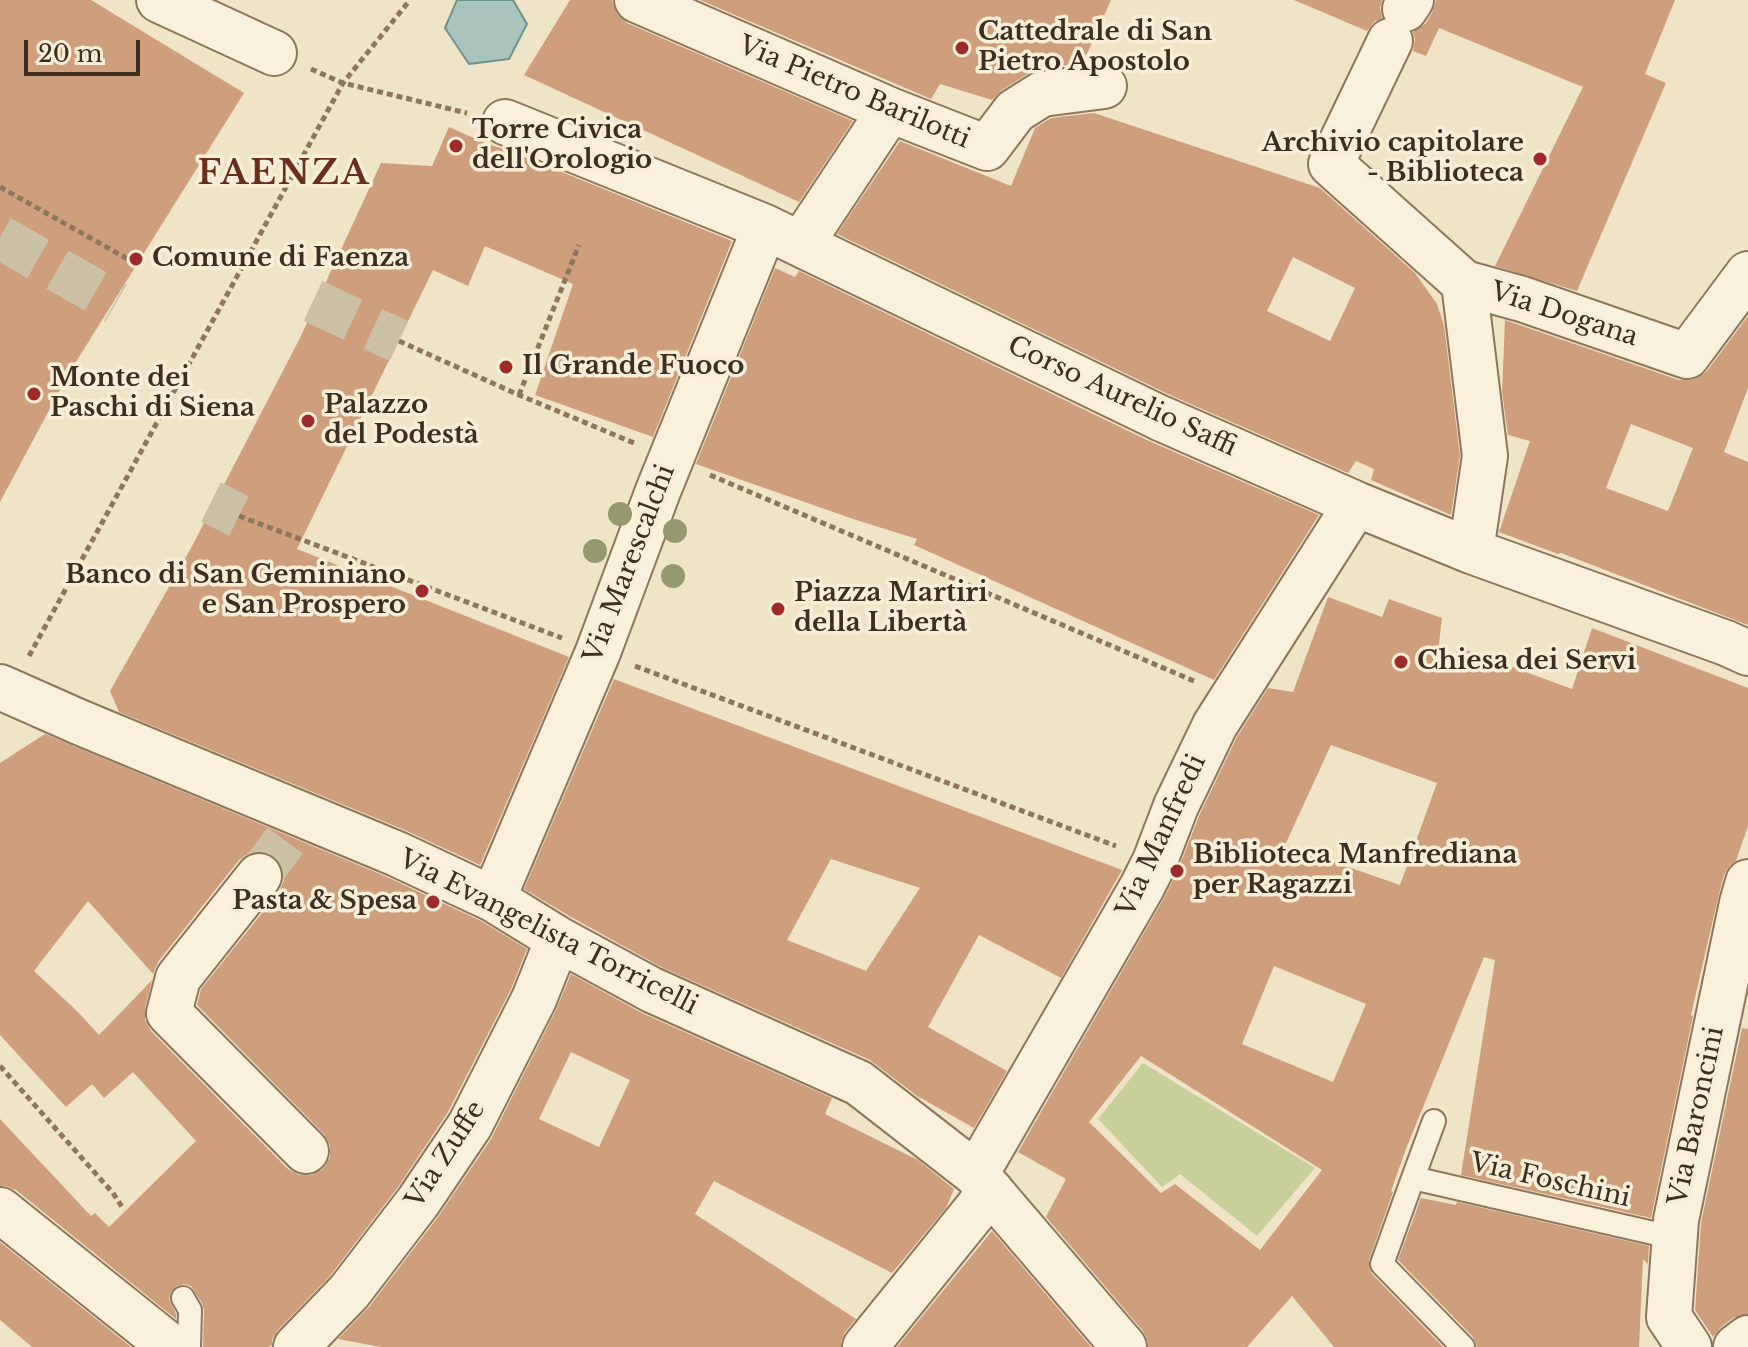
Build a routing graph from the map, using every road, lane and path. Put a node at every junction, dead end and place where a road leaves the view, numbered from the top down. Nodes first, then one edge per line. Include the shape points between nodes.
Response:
1 (159, 0) edge
2 (410, 0) edge
3 (637, 0) edge
4 (1402, 17) edge
5 (274, 53) dead end
6 (343, 83) junction
7 (1104, 86) dead end
8 (890, 110) junction
9 (505, 122) joint
10 (0, 187) edge
11 (783, 236) junction
12 (579, 245) dead end
13 (140, 266) dead end
14 (1748, 274) edge
15 (1464, 283) junction
16 (399, 341) tunnel mouth
17 (519, 395) junction
18 (664, 475) junction
19 (1356, 504) junction
20 (239, 516) tunnel mouth
21 (1471, 551) junction
22 (598, 652) junction
23 (1748, 653) edge
24 (3, 693) edge
25 (1231, 697) junction
26 (1155, 861) junction
27 (259, 876) tunnel mouth
28 (1748, 882) edge
29 (493, 899) junction
30 (558, 939) junction
31 (0, 1066) edge
32 (1434, 1121) dead end
33 (306, 1151) dead end
34 (1413, 1178) junction
35 (984, 1183) junction
36 (0, 1210) edge
37 (124, 1210) dead end
38 (1675, 1238) junction
39 (183, 1298) dead end
40 (1748, 1338) edge
41 (171, 1347) edge
42 (189, 1347) edge
43 (296, 1347) edge
44 (865, 1347) edge
45 (1124, 1347) edge
46 (1463, 1347) edge
47 (1689, 1347) edge
48 (1736, 1347) edge

1 - 5 street
2 - 6 path
3 - 8 street, Via Pietro Barilotti
4 - 15 street via 1331,164
6 - 9 path
6 - 24 path
7 - 8 street, Via Pietro Barilotti via 1042,94 1015,111 987,148
8 - 11 street, Via Marescalchi
9 - 11 street, Corso Aurelio Saffi
10 - 13 path
11 - 18 street, Via Marescalchi
11 - 19 street, Corso Aurelio Saffi via 1160,418
12 - 17 path
14 - 15 street, Via Dogana via 1687,356
15 - 21 street, Via Dogana via 1485,456
16 - 17 path
17 - 18 path
18 - 22 street, Via Marescalchi
18 - 25 path
19 - 21 street, Corso Aurelio Saffi
19 - 25 street, Via Manfredi
20 - 22 path
21 - 23 street, Corso Aurelio Saffi
22 - 26 path
22 - 29 street, Via Marescalchi
24 - 29 street, Via Evangelista Torricelli via 298,824 397,854
25 - 26 street, Via Manfredi via 1176,806
26 - 35 street, Via Manfredi
27 - 33 street via 178,978 169,1013
28 - 38 street, Via Baroncini
29 - 30 street, Via Evangelista Torricelli
30 - 35 street, Via Evangelista Torricelli via 652,990 859,1083
30 - 43 street, Via Zuffe via 470,1125 349,1292
31 - 37 path
32 - 34 lane
34 - 38 lane, Via Foschini
34 - 46 lane via 1382,1264
35 - 44 street, Via Manfredi
35 - 45 street, Via Evangelista Torricelli
36 - 41 street
38 - 47 street, Via Baroncini via 1669,1317
39 - 42 lane via 190,1310
40 - 48 street

